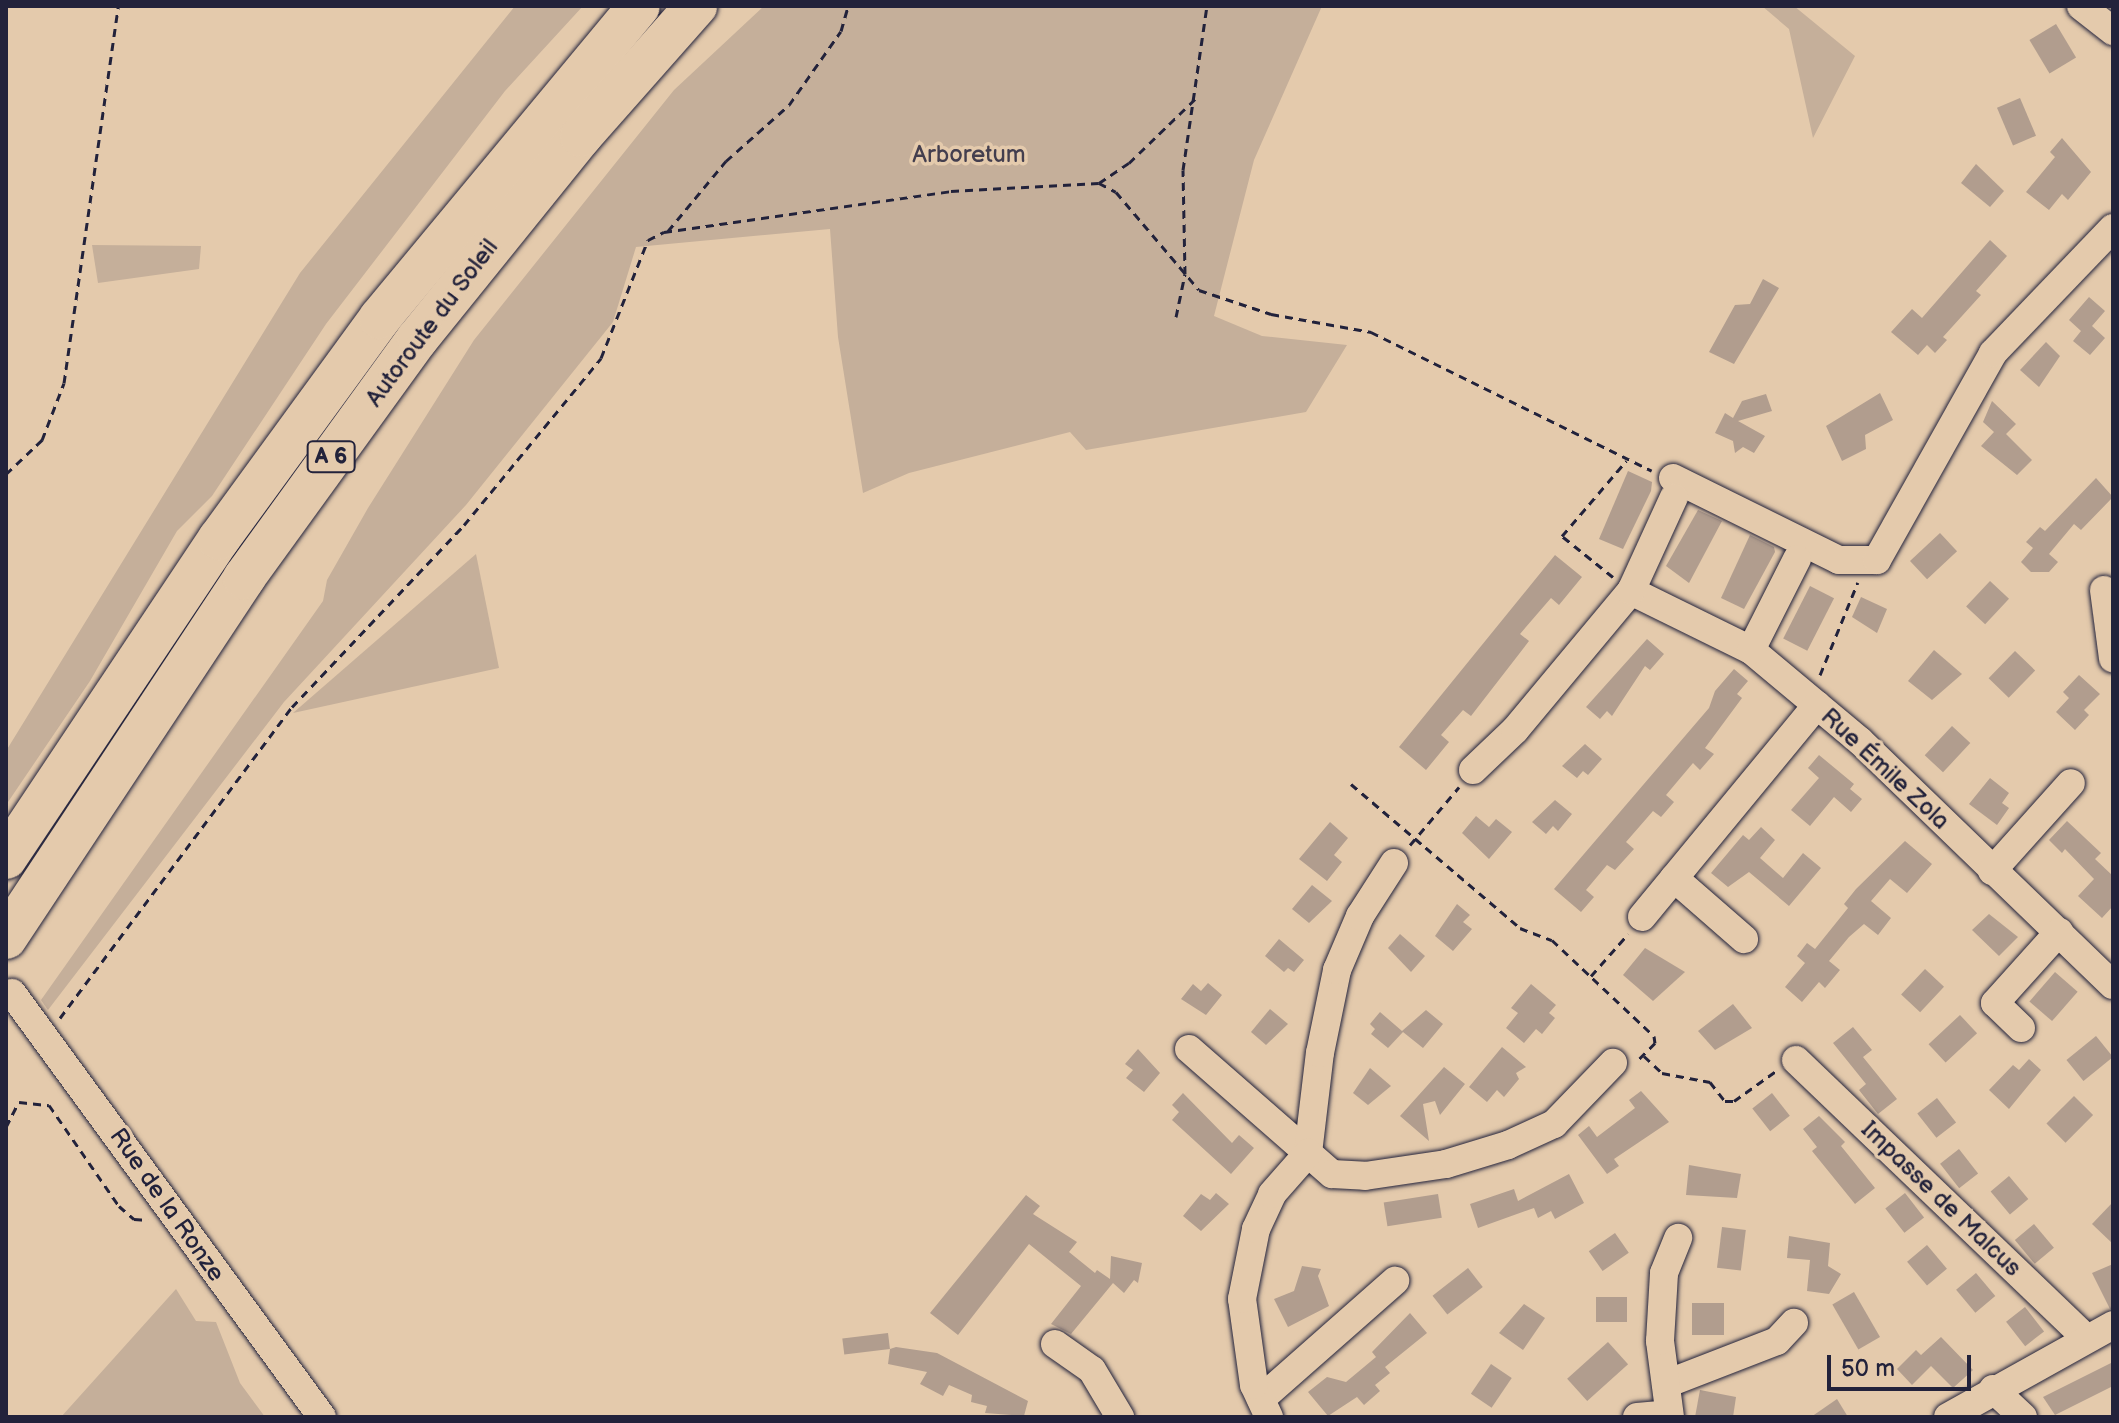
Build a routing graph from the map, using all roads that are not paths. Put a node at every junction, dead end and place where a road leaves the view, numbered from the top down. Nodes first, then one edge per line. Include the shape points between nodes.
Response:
1 (639, 6) edge
2 (696, 6) edge
3 (2081, 6) edge
4 (2113, 31) edge
5 (2113, 228) edge
6 (1797, 559) dead end
7 (2104, 590) dead end
8 (1631, 591) junction
9 (1751, 650) junction
10 (2113, 658) edge
11 (1814, 702) junction
12 (1473, 770) road end
13 (2071, 783) dead end
14 (6, 858) edge
15 (1394, 863) road end
16 (1992, 871) junction
17 (1674, 878) junction
18 (1642, 917) road end
19 (2059, 932) junction
20 (6, 938) edge
21 (1744, 939) dead end
22 (2113, 985) edge
23 (12, 993) dead end
24 (2021, 1028) dead end
25 (1189, 1049) dead end
26 (1796, 1060) road end
27 (1613, 1063) road end
28 (1308, 1153) junction
29 (1678, 1238) dead end
30 (1395, 1281) dead end
31 (1794, 1323) dead end
32 (2113, 1325) edge
33 (2086, 1338) junction
34 (1055, 1344) dead end
35 (1666, 1384) junction
36 (1993, 1389) junction
37 (1265, 1408) edge
38 (1669, 1416) edge
39 (322, 1417) edge
40 (1120, 1417) edge
41 (1637, 1417) edge
42 (1948, 1417) edge
43 (2023, 1417) edge

1 - 14 highway, Autoroute du Soleil / A 6 via 380,318 219,539
2 - 20 highway, Autoroute du Soleil / A 6 via 581,136 418,338 235,590
3 - 4 street
5 - 8 street via 1993,353 1877,560 1839,560 1674,488
6 - 9 street
7 - 10 street
8 - 9 street, Rue Émile Zola
8 - 12 street via 1515,730
9 - 11 street, Rue Émile Zola
11 - 16 street, Rue Émile Zola
11 - 17 street
13 - 16 street
15 - 28 street via 1360,916 1337,970
16 - 19 street, Rue Émile Zola
17 - 18 street
17 - 21 street
19 - 22 street, Rue Émile Zola
19 - 24 street via 1995,1003
23 - 39 street, Rue de la Ronze
25 - 28 street
26 - 33 street, Impasse de Malcus
27 - 28 street via 1554,1124 1446,1164 1365,1176 1332,1174
28 - 37 street via 1272,1194 1256,1229 1242,1299 1245,1340
29 - 35 street via 1664,1273 1660,1341
30 - 37 street
31 - 35 street via 1777,1341
32 - 33 street
33 - 36 street
34 - 40 street via 1092,1370
35 - 38 street
36 - 42 street
36 - 43 street
38 - 41 street

